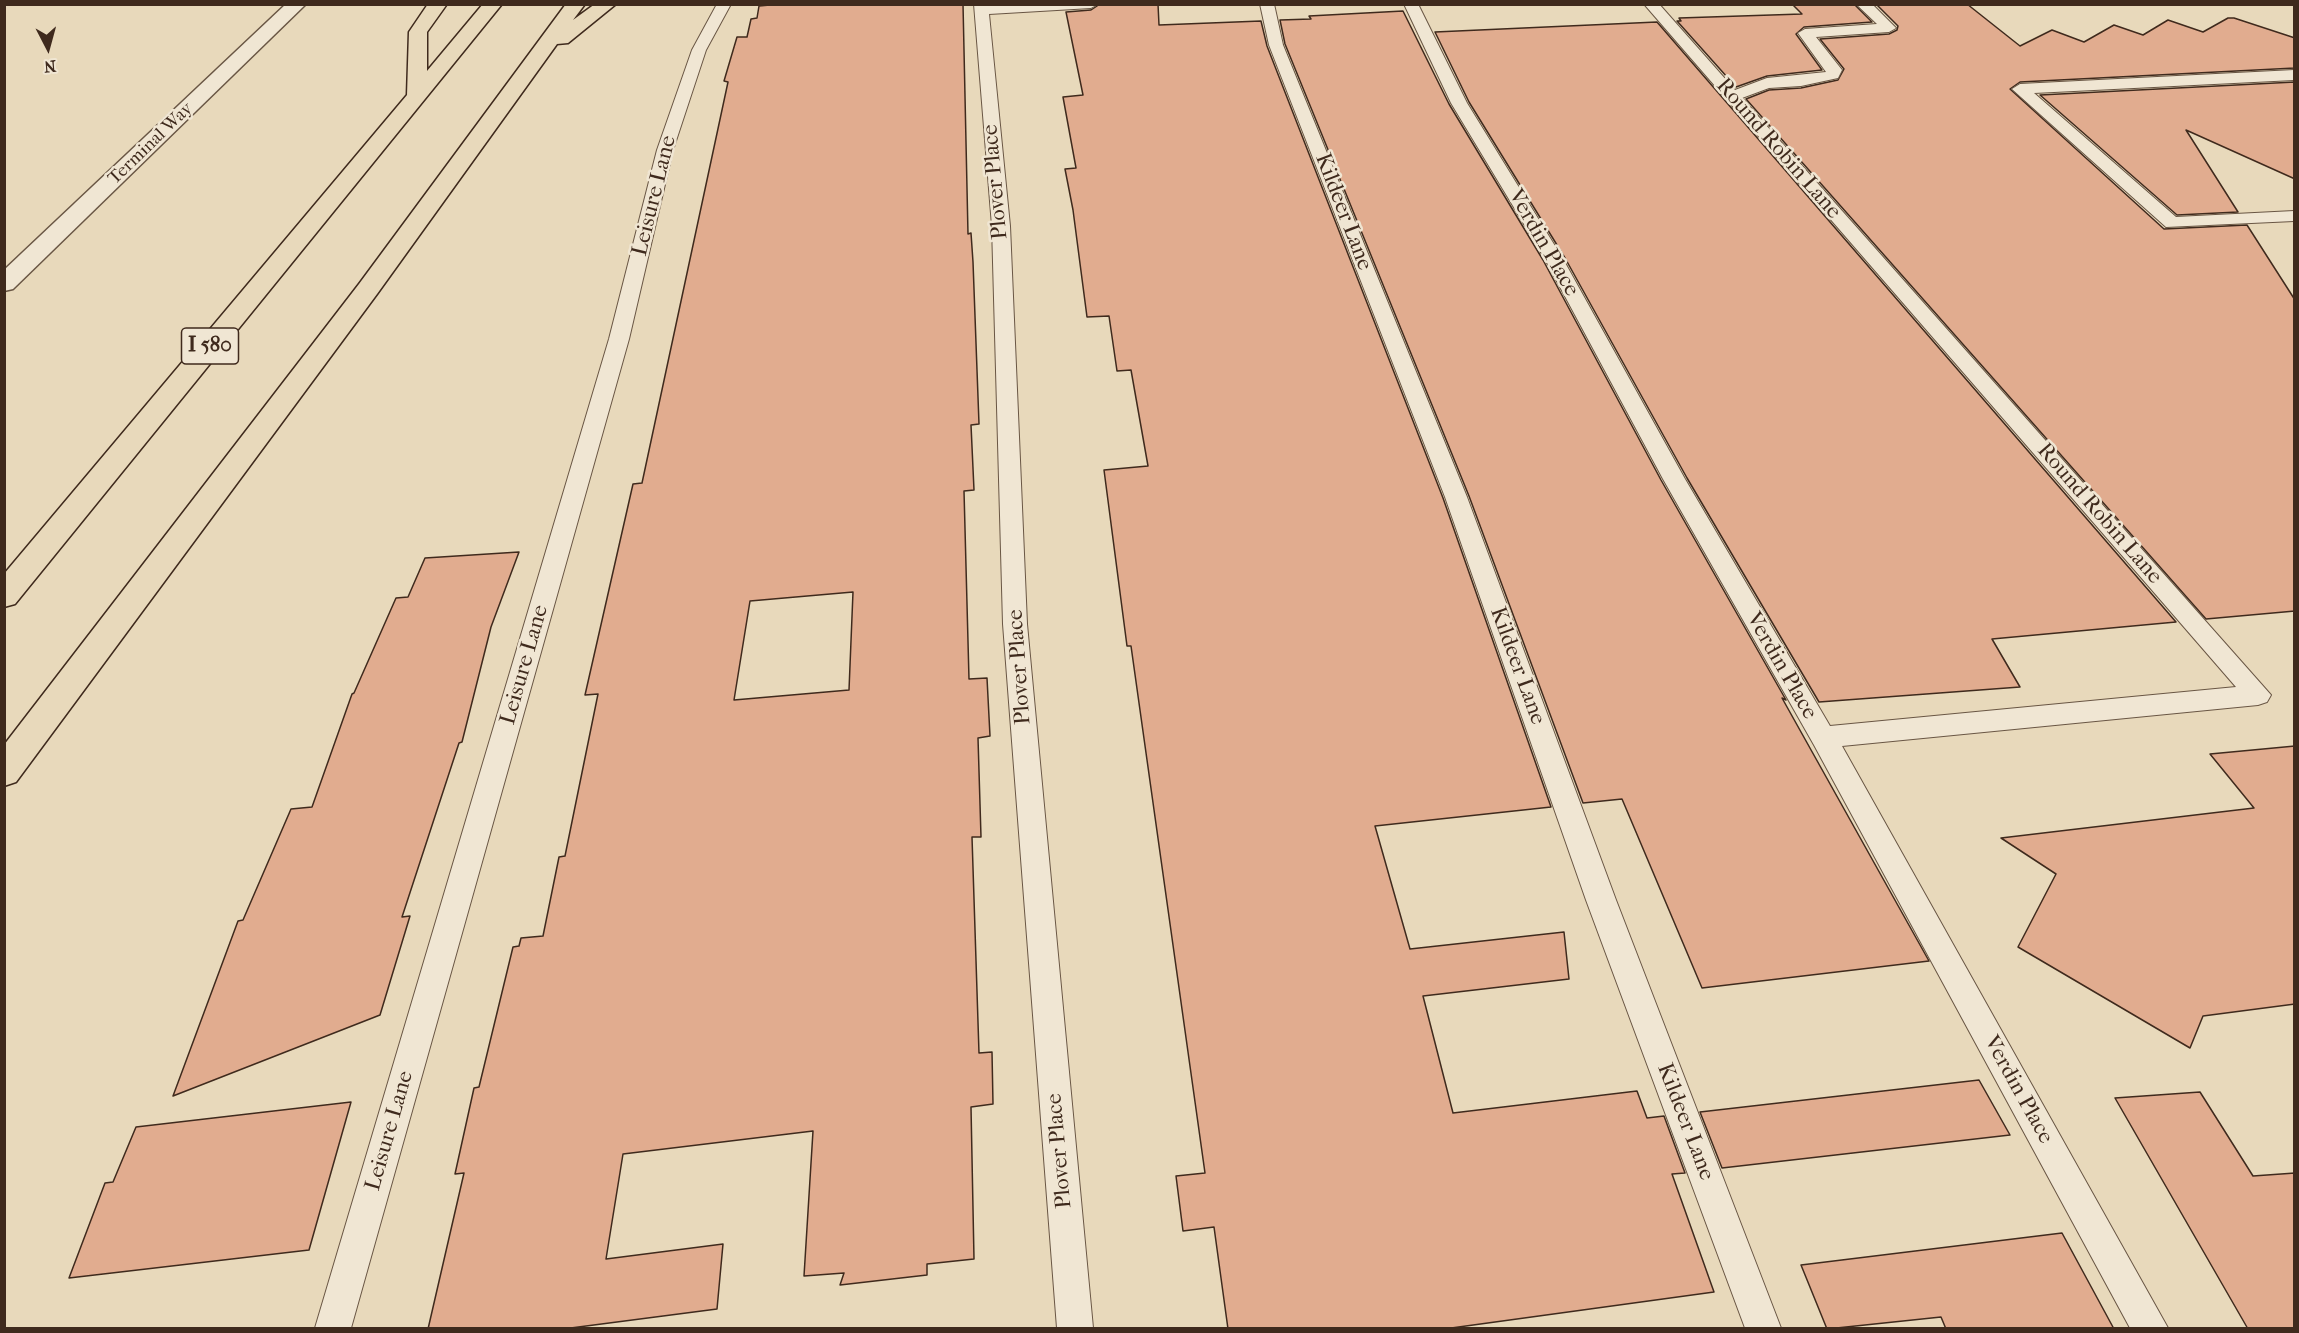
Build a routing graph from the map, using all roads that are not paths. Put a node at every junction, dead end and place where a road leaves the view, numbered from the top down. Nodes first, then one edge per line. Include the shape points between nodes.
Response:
1 (297, 4) edge
2 (438, 4) edge
3 (494, 4) edge
4 (576, 4) edge
5 (607, 4) edge
6 (724, 4) edge
7 (1091, 4) edge
8 (1267, 4) edge
9 (1411, 4) edge
10 (1651, 4) edge
11 (1863, 4) edge
12 (982, 7) edge
13 (540, 55) junction
14 (2295, 75) edge
15 (417, 96) junction
16 (1732, 96) junction
17 (2295, 216) edge
18 (4, 284) edge
19 (4, 596) edge
20 (1823, 737) junction
21 (4, 772) edge
22 (333, 1329) edge
23 (1075, 1329) edge
24 (1763, 1329) edge
25 (2150, 1329) edge

1 - 18 street, Terminal Way
2 - 15 highway via 418,32
3 - 15 highway, I 580
4 - 13 highway
5 - 13 highway
6 - 22 lane, Leisure Lane via 699,50 665,150 619,339
7 - 12 lane
8 - 24 lane, Kildeer Lane via 1276,45 1456,497 1601,900
9 - 20 lane, Verdin Place via 1459,103 1554,259 1674,479
10 - 16 lane, Round Robin Lane
11 - 16 lane via 1889,28 1805,33 1834,70 1833,75 1767,83
12 - 23 lane, Plover Place via 1001,226 1016,624
13 - 21 highway
14 - 17 lane via 2020,89 2172,223
15 - 19 highway, I 580
16 - 20 lane, Round Robin Lane via 2258,695
20 - 25 lane, Verdin Place

